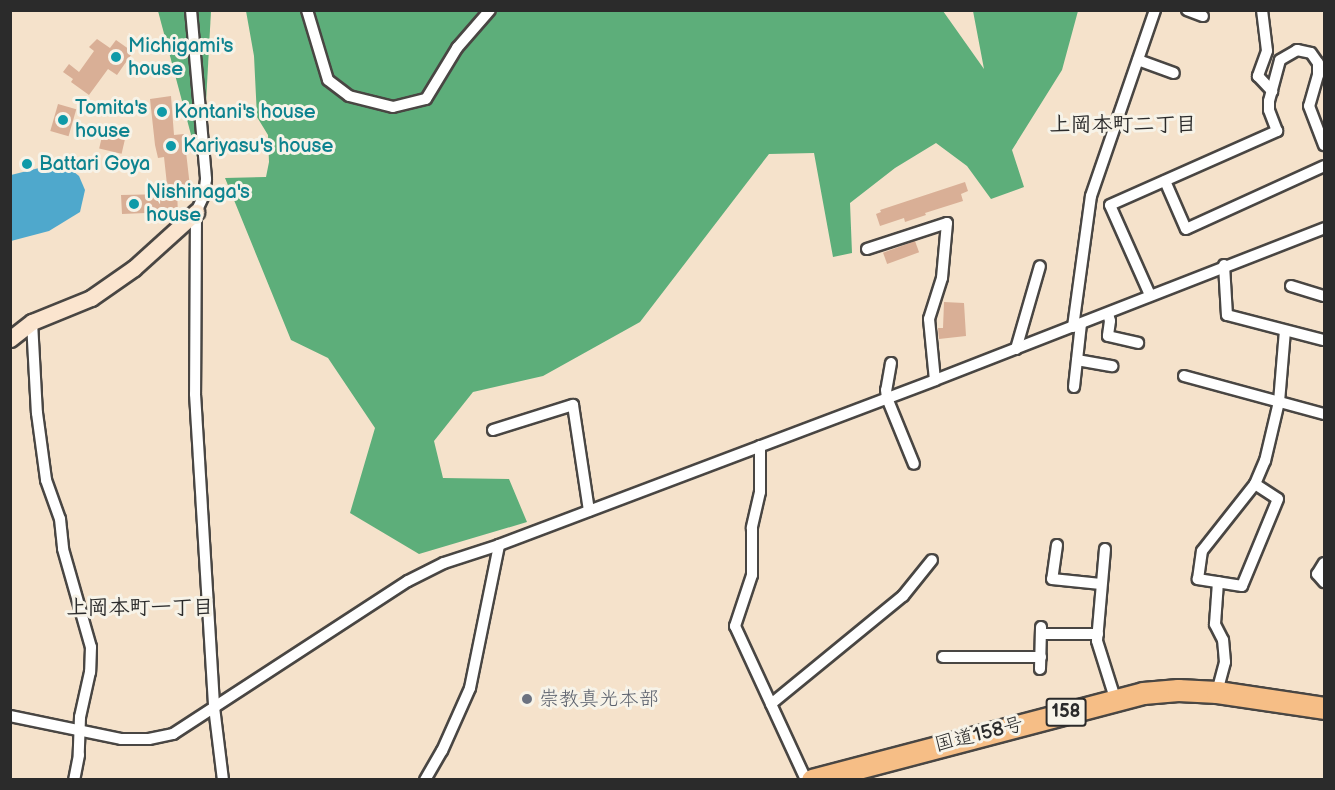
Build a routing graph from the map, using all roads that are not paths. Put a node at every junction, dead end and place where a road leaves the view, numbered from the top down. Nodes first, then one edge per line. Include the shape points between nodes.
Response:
1 (190, 10) edge
2 (307, 10) edge
3 (490, 10) edge
4 (1155, 10) edge
5 (1187, 10) edge
6 (1262, 10) edge
7 (1203, 16) dead end
8 (1138, 60) junction
9 (1174, 73) dead end
10 (1272, 91) junction
11 (1324, 145) edge
12 (1324, 166) edge
13 (1165, 181) junction
14 (196, 212) junction
15 (1324, 228) edge
16 (867, 249) dead end
17 (1224, 265) junction
18 (1040, 266) dead end
19 (1291, 286) dead end
20 (1150, 295) junction
21 (1324, 296) edge
22 (1108, 314) junction
23 (32, 322) junction
24 (1077, 326) junction
25 (1285, 331) junction
26 (10, 339) edge
27 (1324, 340) edge
28 (1138, 343) dead end
29 (1016, 349) junction
30 (1077, 360) junction
31 (891, 363) dead end
32 (1112, 366) dead end
33 (1184, 376) dead end
34 (935, 380) junction
35 (1074, 387) dead end
36 (887, 398) junction
37 (1279, 402) junction
38 (1324, 414) edge
39 (493, 430) dead end
40 (760, 447) junction
41 (914, 464) dead end
42 (1255, 484) junction
43 (589, 511) junction
44 (499, 545) junction
45 (1057, 545) dead end
46 (1105, 549) dead end
47 (932, 560) dead end
48 (1324, 563) edge
49 (1218, 582) junction
50 (1324, 582) edge
51 (1101, 584) junction
52 (1098, 634) junction
53 (943, 657) dead end
54 (1041, 657) junction
55 (1040, 669) dead end
56 (1217, 692) junction
57 (1115, 698) junction
58 (771, 704) junction
59 (214, 707) junction
60 (1324, 708) edge
61 (10, 716) edge
62 (81, 729) junction
63 (816, 779) edge
64 (74, 780) edge
65 (223, 780) edge
66 (425, 780) edge

1 - 14 street via 206,178
2 - 3 street via 328,80 349,96 393,107 426,99 458,48
4 - 8 street
5 - 7 street
6 - 10 street via 1267,51 1258,76
8 - 9 street
8 - 24 street via 1091,196
10 - 11 street via 1283,57 1297,50 1311,53 1318,69 1309,106
10 - 13 street via 1268,105 1277,130
12 - 13 street via 1186,229
13 - 20 street via 1110,206
14 - 23 street via 134,268 91,298
14 - 59 street via 195,394
15 - 17 street
16 - 34 street via 948,224 942,278 929,319
17 - 20 street
17 - 25 street via 1227,315
18 - 29 street
19 - 21 street
20 - 22 street
22 - 24 street
22 - 28 street via 1108,336
23 - 26 street
23 - 62 street via 37,413 46,480 60,519 63,549 92,647
24 - 29 street
24 - 30 street
25 - 27 street
25 - 37 street
29 - 34 street
30 - 32 street
30 - 35 street
31 - 36 street
33 - 37 street
34 - 36 street
36 - 40 street
36 - 41 street
37 - 38 street
37 - 42 street via 1269,450
39 - 43 street via 573,405
40 - 43 street
40 - 58 street via 752,575 735,626
42 - 49 street via 1203,551 1198,579
42 - 49 street via 1278,499 1242,586
43 - 44 street
44 - 59 street via 444,563 408,581
44 - 66 street via 470,688
45 - 51 street via 1052,579
46 - 51 street
47 - 58 street via 903,596
48 - 50 street via 1317,574
49 - 56 street via 1215,624 1223,640 1225,662
51 - 52 street
52 - 54 street via 1041,631
52 - 57 street
53 - 54 street
54 - 55 street
56 - 57 highway, 国道158号 / 158 via 1160,690
56 - 60 highway, 国道158号 / 158
57 - 63 highway, 国道158号 / 158
58 - 63 street
59 - 62 street via 173,734 148,739 121,739
59 - 65 street
61 - 62 street
62 - 64 street

